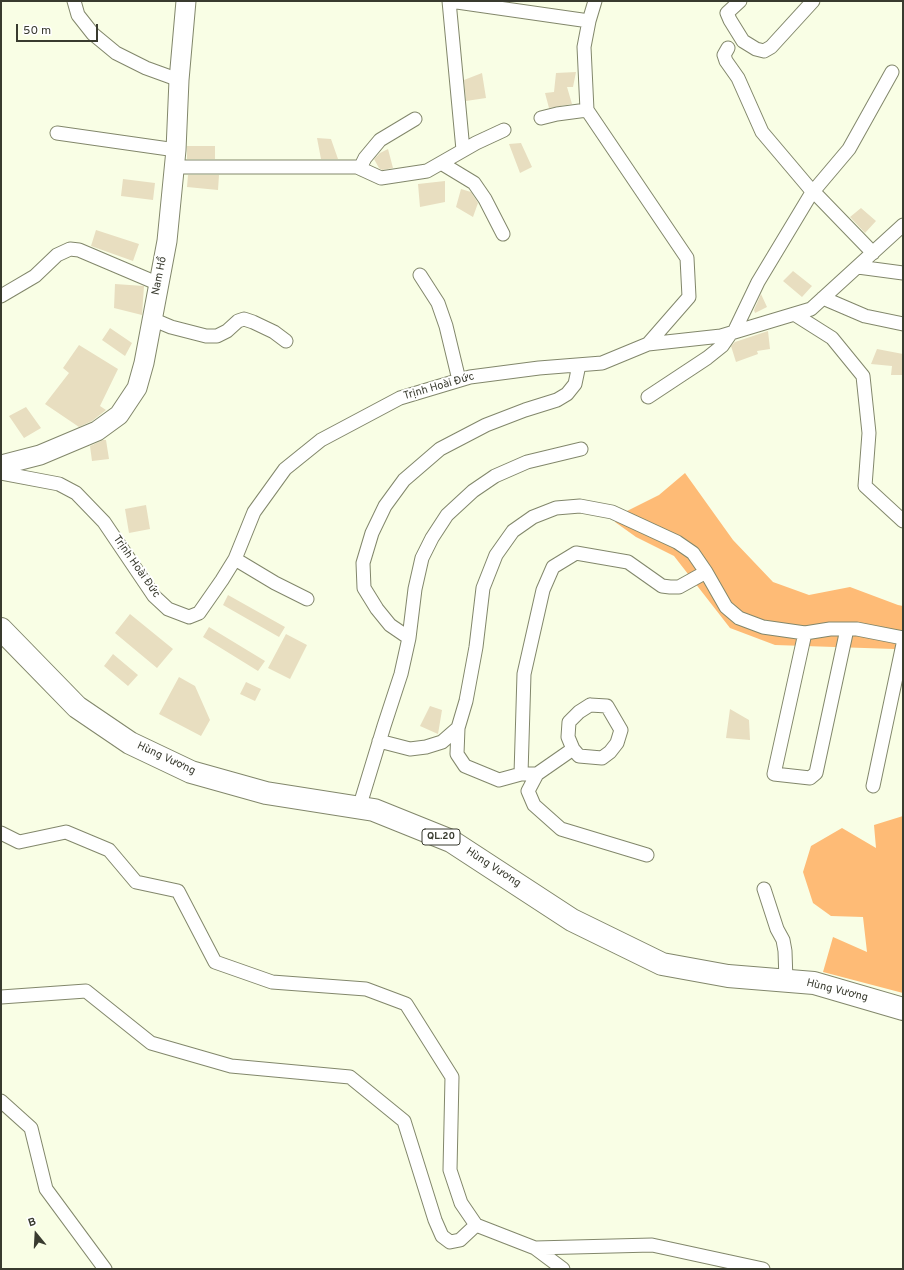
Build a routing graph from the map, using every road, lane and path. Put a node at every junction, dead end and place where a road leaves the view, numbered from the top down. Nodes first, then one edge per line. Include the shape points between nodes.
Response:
1 (74, 1) edge
2 (186, 1) edge
3 (449, 1) edge
4 (595, 1) edge
5 (740, 1) edge
6 (812, 1) edge
7 (589, 21) junction
8 (728, 48) dead end
9 (892, 72) dead end
10 (179, 80) junction
11 (587, 110) junction
12 (541, 118) dead end
13 (415, 119) dead end
14 (504, 130) dead end
15 (57, 133) dead end
16 (463, 150) junction
17 (175, 159) junction
18 (441, 163) junction
19 (360, 168) junction
20 (812, 192) junction
21 (903, 225) edge
22 (503, 234) dead end
23 (873, 254) junction
24 (858, 267) junction
25 (903, 273) edge
26 (420, 275) dead end
27 (158, 284) junction
28 (1, 296) edge
29 (823, 298) junction
30 (794, 314) junction
31 (152, 319) junction
32 (903, 324) edge
33 (732, 333) junction
34 (286, 341) dead end
35 (648, 344) junction
36 (579, 365) junction
37 (460, 380) junction
38 (648, 398) dead end
39 (581, 449) dead end
40 (1, 465) edge
41 (1, 473) edge
42 (903, 521) edge
43 (235, 560) junction
44 (706, 572) junction
45 (307, 599) dead end
46 (1, 629) edge
47 (847, 629) junction
48 (805, 633) junction
49 (409, 638) junction
50 (903, 638) edge
51 (903, 644) edge
52 (458, 728) junction
53 (380, 741) junction
54 (573, 748) junction
55 (521, 774) junction
56 (537, 774) junction
57 (873, 786) dead end
58 (359, 808) junction
59 (1, 833) edge
60 (647, 855) dead end
61 (764, 889) dead end
62 (786, 981) junction
63 (1, 997) edge
64 (903, 1009) edge
65 (1, 1101) edge
66 (476, 1226) junction
67 (535, 1248) junction
68 (105, 1269) edge
69 (562, 1269) edge
70 (763, 1269) edge

1 - 10 street via 78,15 93,34 116,53
2 - 10 street, Nam Hồ
3 - 7 street
3 - 16 street
4 - 7 street
5 - 6 street via 727,13 730,20 743,40 764,51 771,47
7 - 11 street via 584,47
8 - 20 street via 724,55 726,61 738,78 762,132
9 - 20 street via 850,149
10 - 17 street, Nam Hồ
11 - 12 street
11 - 35 street, Trịnh Hoài Đức via 687,258 689,297
13 - 19 street via 380,140
14 - 16 street
15 - 17 street
16 - 18 street
17 - 19 street
17 - 27 street, Nam Hồ via 167,241
18 - 19 street via 427,171 380,178
18 - 22 street via 474,183
20 - 23 street
20 - 33 street via 758,282
21 - 23 street
23 - 24 street
24 - 25 street
24 - 29 street
26 - 37 street via 438,303
27 - 28 street via 79,250 70,249 57,255 35,276
27 - 31 street, Nam Hồ
29 - 30 street via 811,309
29 - 32 street via 865,316
30 - 33 street
30 - 42 street via 832,338 863,376 869,433 865,486
31 - 34 street via 206,336 217,336 244,319 274,332
31 - 40 street, Nam Hồ via 137,388 119,415 97,431 47,452
33 - 35 street
33 - 38 street via 722,346 707,358
35 - 36 street, Trịnh Hoài Đức via 602,363
36 - 37 street, Trịnh Hoài Đức via 470,376
36 - 49 street via 575,384 566,394 557,400 486,425 440,449 404,480 385,506 372,533 363,563 364,588 390,625
37 - 43 street, Trịnh Hoài Đức via 400,398 321,440 285,469 254,512
39 - 49 street via 527,462 495,476 473,491 447,515 422,558
41 - 43 street, Trịnh Hoài Đức via 59,484 76,493 104,522 154,596 168,609 189,617 198,613
43 - 45 street
44 - 48 street via 726,607 739,618 763,627
44 - 52 street via 693,553 677,542 612,512 580,506 556,508 532,517 513,531 500,549 483,588 476,647
44 - 55 street via 679,586 670,587 662,586 628,562 576,554 553,567 543,590 524,674
46 - 58 highway, Hùng Vương / QL.20 via 77,707 130,743 191,772 266,793
47 - 48 street
47 - 48 street via 816,773 810,778 774,774
47 - 50 street
49 - 53 street via 401,674
51 - 57 street
52 - 53 street via 442,742 426,747 410,749
52 - 55 street via 457,754 465,766 499,780
53 - 58 street
54 - 54 street via 568,737 569,722 590,705 607,706 621,730 617,743 610,752 602,758 579,756
54 - 56 street
55 - 56 street
56 - 60 street via 528,790 534,805 561,829
58 - 62 highway, Hùng Vương / QL.20 via 374,810 451,841 572,920 662,964 728,976
59 - 66 street via 19,842 66,832 109,850 136,882 178,891 215,962 272,982 366,989 406,1004 452,1076 450,1170 461,1203
61 - 62 street via 776,929 783,940
62 - 64 highway, Hùng Vương / QL.20 via 814,983
63 - 66 street via 86,991 151,1043 231,1066 350,1076 404,1121 442,1236 450,1242 460,1240
65 - 68 street via 31,1128 46,1189
66 - 67 street
67 - 69 street
67 - 70 street via 652,1245

